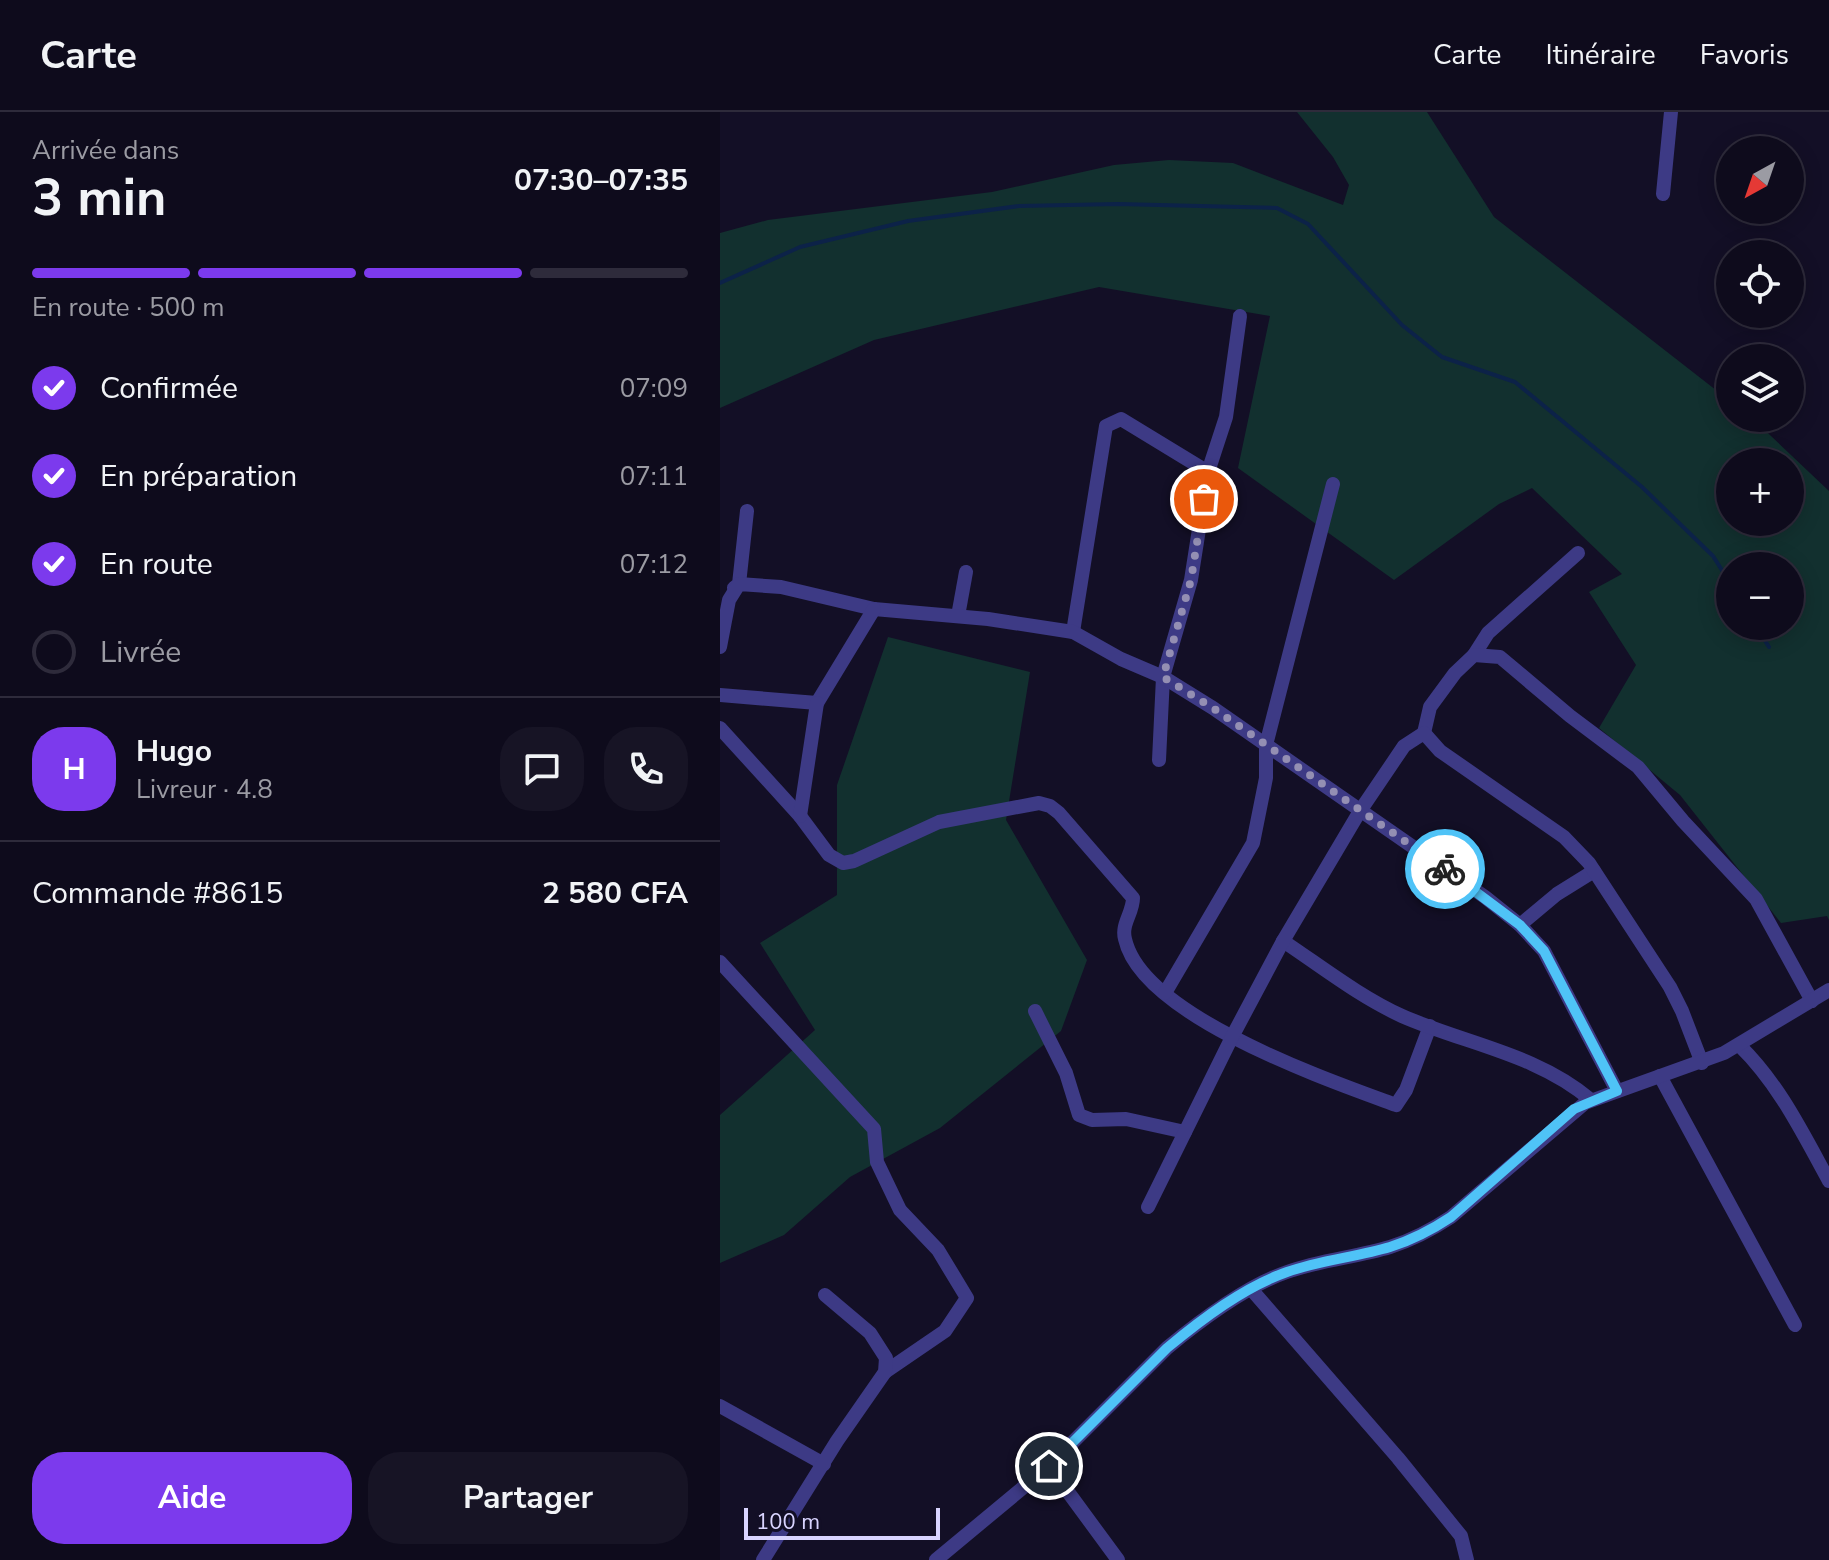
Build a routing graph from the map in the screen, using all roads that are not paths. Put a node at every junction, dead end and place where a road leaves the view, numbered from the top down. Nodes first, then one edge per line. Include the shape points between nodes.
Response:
1 (1671, 112) edge
2 (1663, 194) dead end
3 (1240, 316) dead end
4 (1208, 472) junction
5 (1333, 484) dead end
6 (747, 511) dead end
7 (1578, 553) dead end
8 (966, 572) dead end
9 (739, 584) junction
10 (720, 599) edge
11 (874, 609) junction
12 (958, 616) junction
13 (1073, 632) junction
14 (720, 647) edge
15 (1474, 655) junction
16 (1163, 677) junction
17 (720, 695) edge
18 (817, 703) junction
19 (720, 728) edge
20 (1424, 733) junction
21 (1266, 745) junction
22 (1159, 760) dead end
23 (1360, 811) junction
24 (800, 816) junction
25 (1594, 871) junction
26 (1520, 925) junction
27 (1283, 941) junction
28 (720, 962) edge
29 (1829, 990) edge
30 (1165, 993) junction
31 (1812, 1001) junction
32 (1035, 1011) dead end
33 (1430, 1026) junction
34 (1232, 1037) junction
35 (1739, 1045) junction
36 (1702, 1063) junction
37 (1660, 1076) junction
38 (1617, 1091) junction
39 (1591, 1100) junction
40 (1185, 1132) junction
41 (1829, 1181) edge
42 (1148, 1207) dead end
43 (1251, 1289) junction
44 (825, 1295) dead end
45 (1795, 1325) dead end
46 (885, 1372) junction
47 (720, 1406) edge
48 (824, 1464) junction
49 (1049, 1466) junction
50 (763, 1560) edge
51 (936, 1560) edge
52 (1118, 1560) edge
53 (1467, 1560) edge

1 - 2 street
3 - 4 street via 1226,417
4 - 13 street via 1121,419 1106,426
4 - 16 street via 1191,580
5 - 21 street
6 - 9 street
7 - 15 street via 1488,633
8 - 12 street
9 - 10 street
9 - 11 street via 781,587
9 - 14 street via 729,600
11 - 12 street
11 - 18 street
12 - 13 street
13 - 16 street
15 - 20 street via 1430,707
15 - 31 street via 1500,657 1638,767 1756,899
16 - 21 street
16 - 22 street
17 - 18 street
18 - 24 street
19 - 24 street
20 - 23 street via 1404,746
20 - 25 street via 1440,751 1564,837
21 - 23 street
21 - 30 street via 1266,778 1253,843
23 - 26 street
23 - 27 street
24 - 30 street via 829,855 843,863 939,822 1039,803 1050,806 1133,898 1123,935 1142,970
25 - 26 street
25 - 36 street via 1670,987
26 - 38 street via 1544,951
27 - 33 street via 1376,1002
27 - 34 street
28 - 46 street via 874,1129 877,1162 900,1210 938,1250 967,1298 945,1331
29 - 31 street
30 - 34 street
31 - 35 street
32 - 40 street via 1066,1073 1079,1115
33 - 34 street via 1396,1105 1296,1068
33 - 39 street via 1557,1074
34 - 40 street
35 - 36 street
35 - 41 street via 1778,1089
36 - 37 street
37 - 38 street
37 - 45 street
38 - 39 street
39 - 43 street via 1436,1226 1389,1248 1290,1271
40 - 42 street
43 - 49 street via 1167,1348
43 - 53 street via 1461,1536
44 - 46 street via 870,1333 886,1358
46 - 48 street
47 - 48 street
48 - 50 street
49 - 51 street
49 - 52 street

